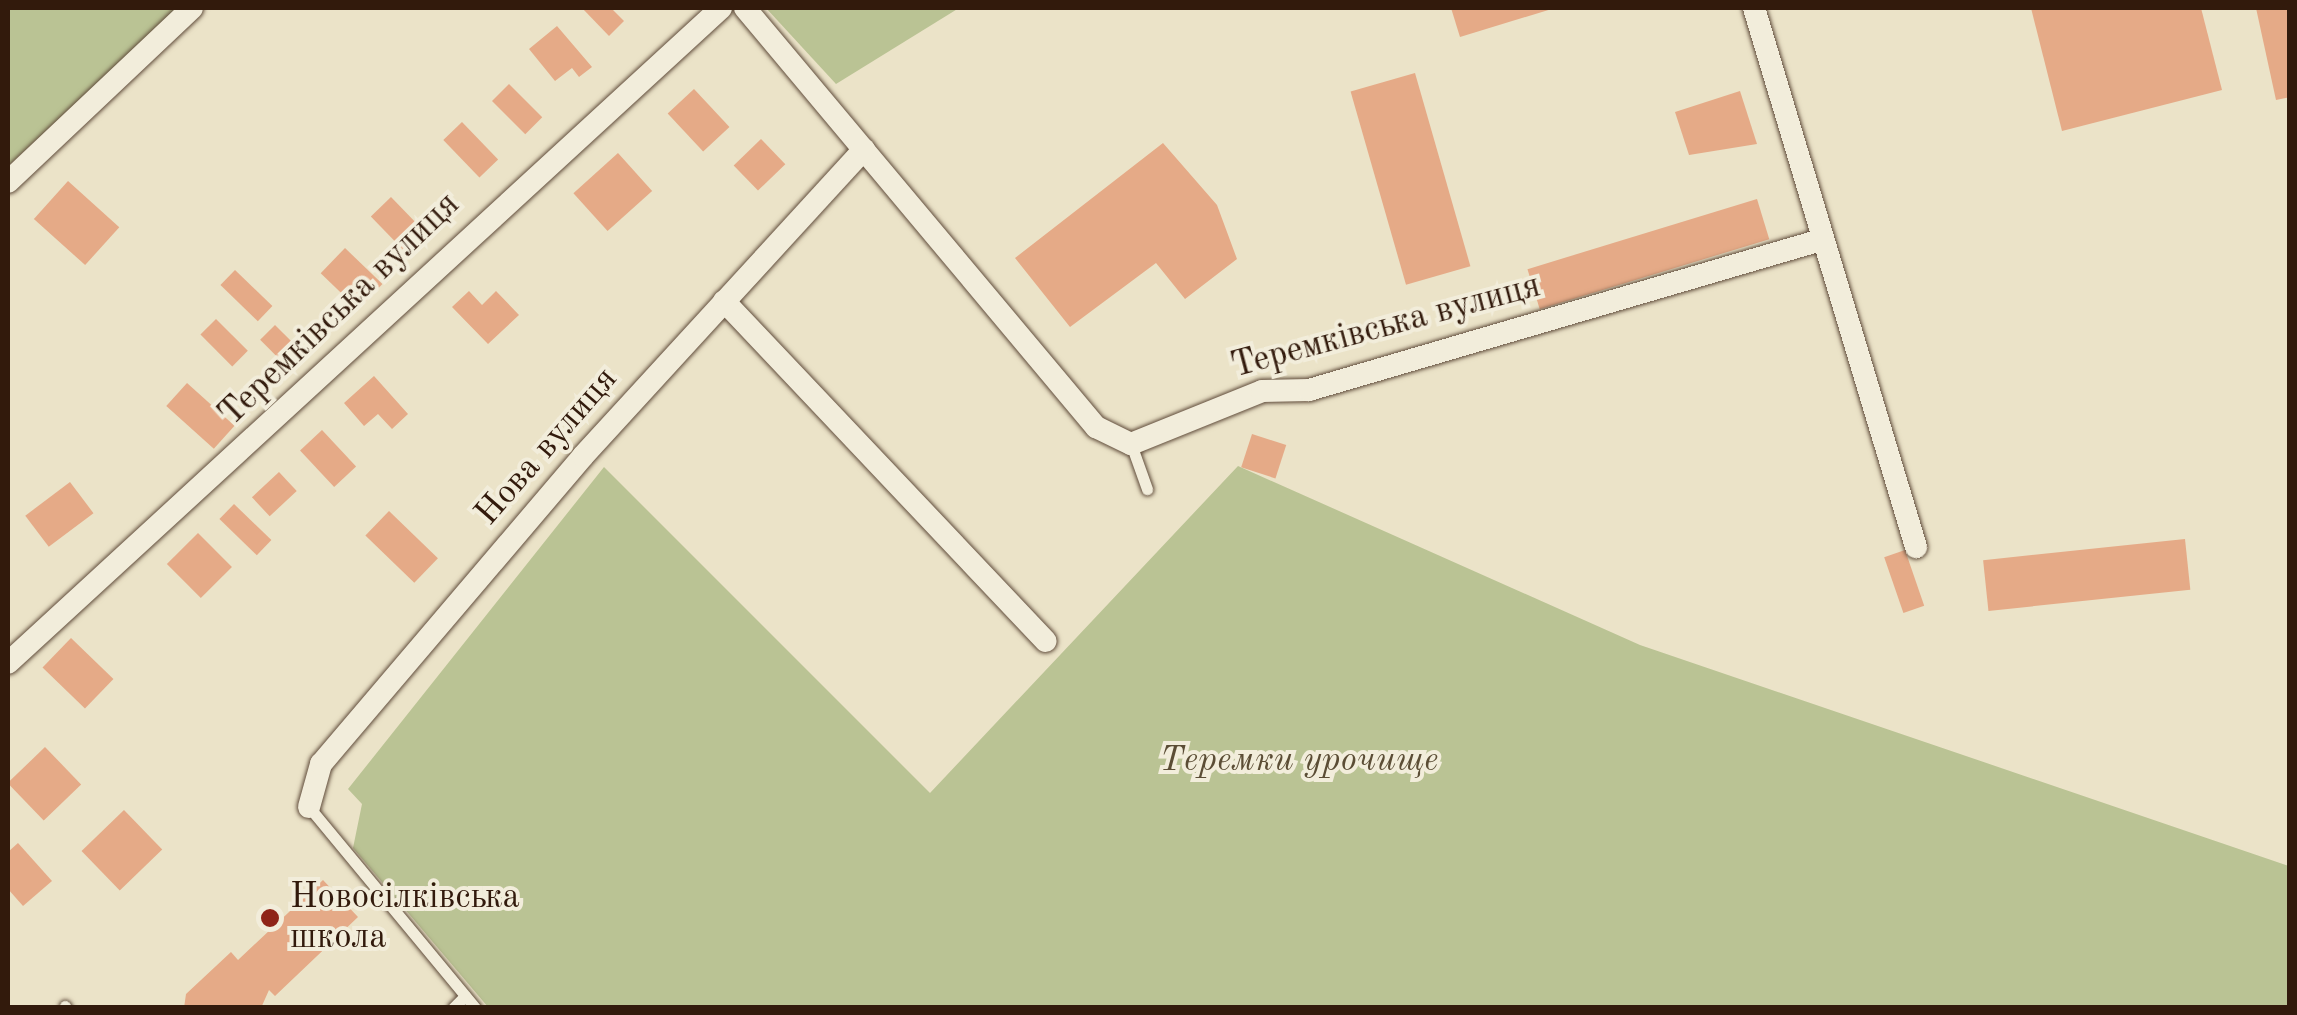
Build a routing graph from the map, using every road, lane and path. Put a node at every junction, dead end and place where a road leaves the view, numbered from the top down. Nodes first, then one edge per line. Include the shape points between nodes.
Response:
1 (192, 8) edge
2 (721, 8) edge
3 (745, 8) edge
4 (1754, 8) edge
5 (864, 149) junction
6 (8, 182) edge
7 (1822, 240) junction
8 (724, 301) junction
9 (1131, 444) junction
10 (1147, 489) dead end
11 (1916, 548) dead end
12 (1046, 642) dead end
13 (8, 663) edge
14 (309, 807) joint
15 (465, 996) junction
16 (453, 1008) edge
17 (475, 1008) edge

1 - 6 street
2 - 13 street, Теремківська вулиця
3 - 5 street
4 - 7 street
5 - 8 street, Нова вулиця
5 - 9 street via 1096,427
7 - 9 street, Теремківська вулиця via 1309,390 1262,391
7 - 11 street
8 - 12 street
8 - 14 street, Нова вулиця via 320,764
9 - 10 lane
14 - 15 lane
15 - 16 lane
15 - 17 lane

